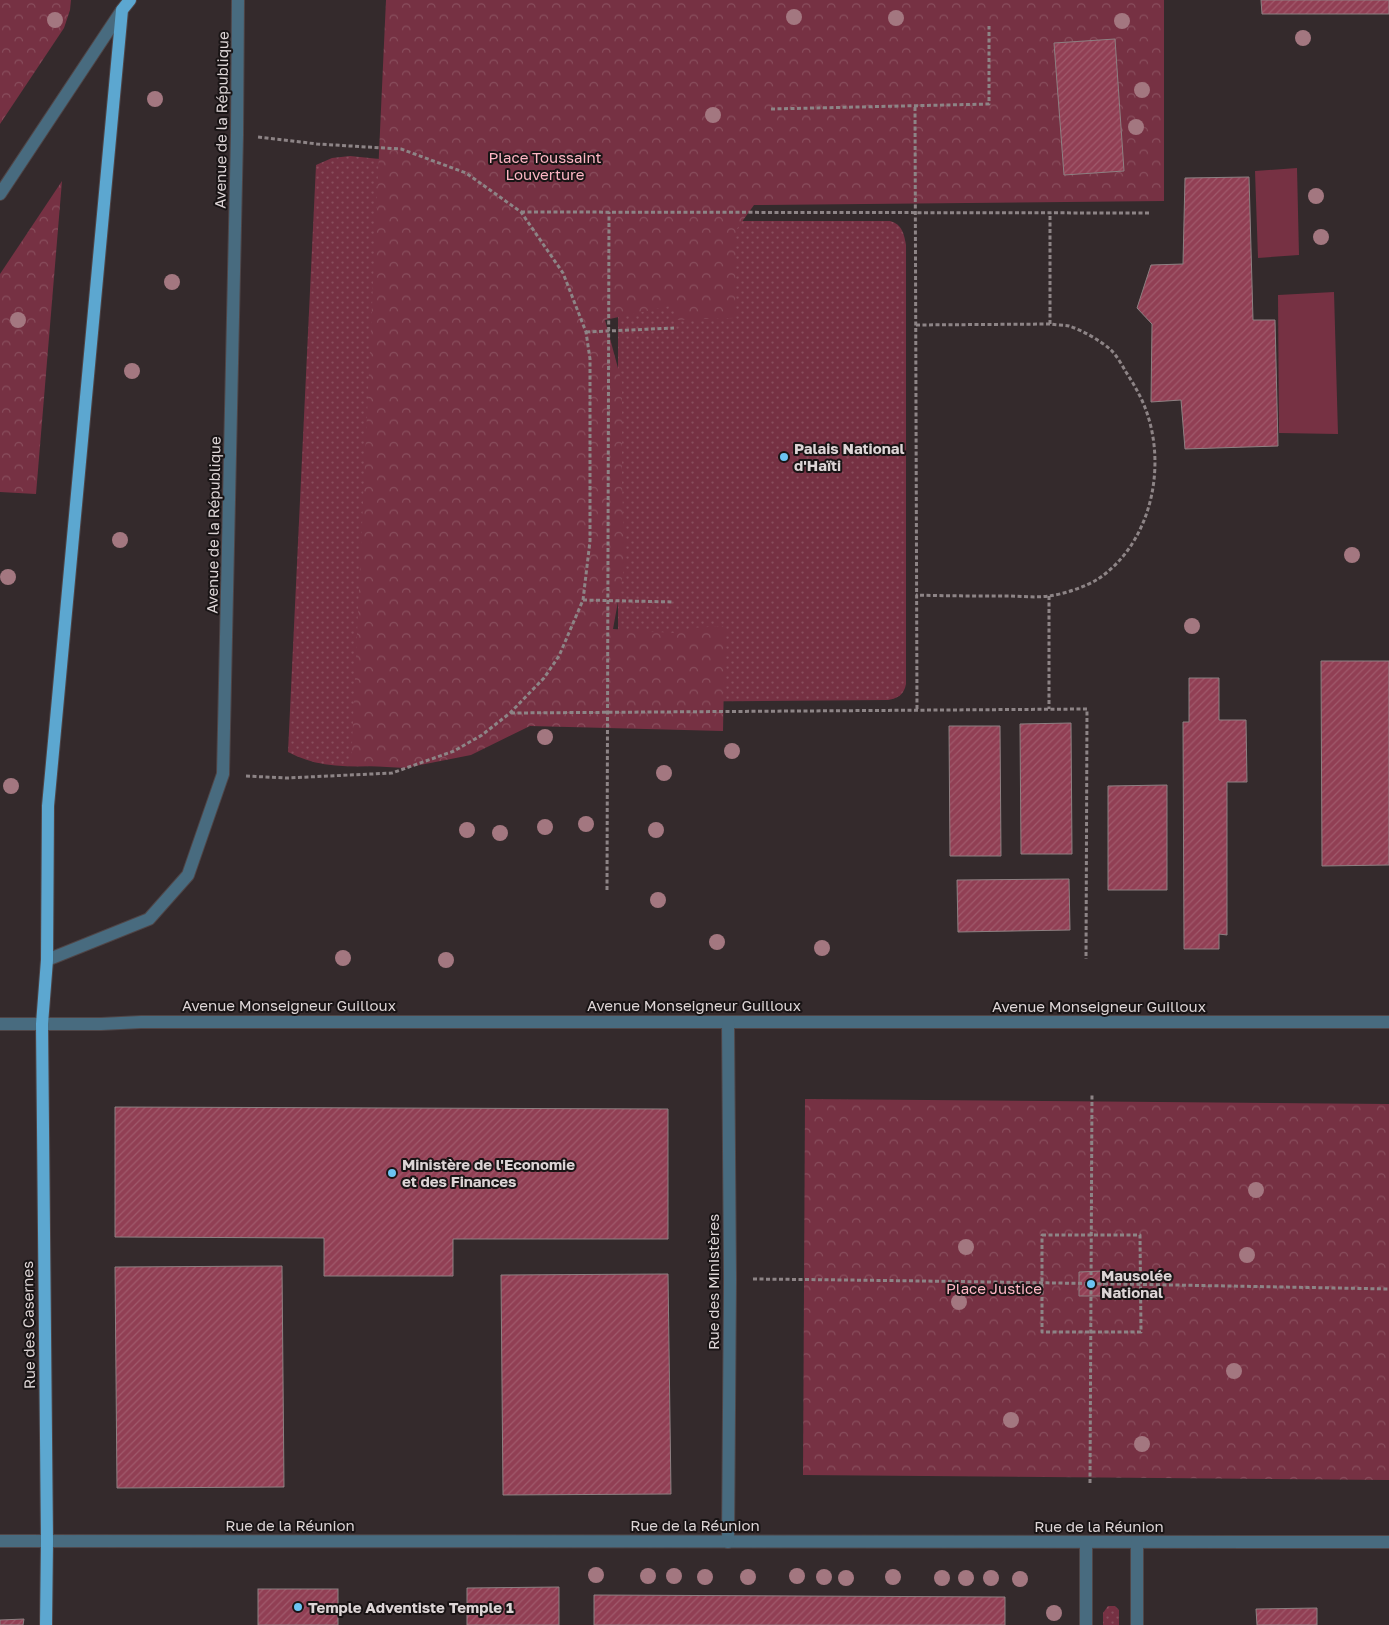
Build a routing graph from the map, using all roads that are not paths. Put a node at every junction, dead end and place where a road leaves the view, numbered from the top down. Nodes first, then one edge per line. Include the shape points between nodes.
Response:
1 (238, 0) edge
2 (126, 5) edge
3 (0, 194) edge
4 (47, 960) junction
5 (728, 1022) junction
6 (1389, 1022) edge
7 (0, 1024) edge
8 (42, 1024) junction
9 (0, 1541) edge
10 (47, 1541) junction
11 (728, 1542) junction
12 (1086, 1542) junction
13 (1138, 1542) junction
14 (1389, 1542) edge
15 (46, 1625) edge
16 (1086, 1625) edge
17 (1137, 1625) edge

1 - 4 street, Avenue de la République via 223,774 188,875 149,919
2 - 3 street
2 - 4 main road via 48,806
4 - 8 main road
5 - 6 street, Avenue Monseigneur Guilloux
5 - 8 street, Avenue Monseigneur Guilloux
5 - 11 street, Rue des Ministères
7 - 8 street, Avenue Monseigneur Guilloux
8 - 10 main road, Rue des Casernes
9 - 10 street, Rue de la Réunion
10 - 11 street, Rue de la Réunion
10 - 15 main road, Rue des Casernes
11 - 12 street, Rue de la Réunion
12 - 13 street, Rue de la Réunion
12 - 16 street
13 - 14 street, Rue de la Réunion
13 - 17 street

